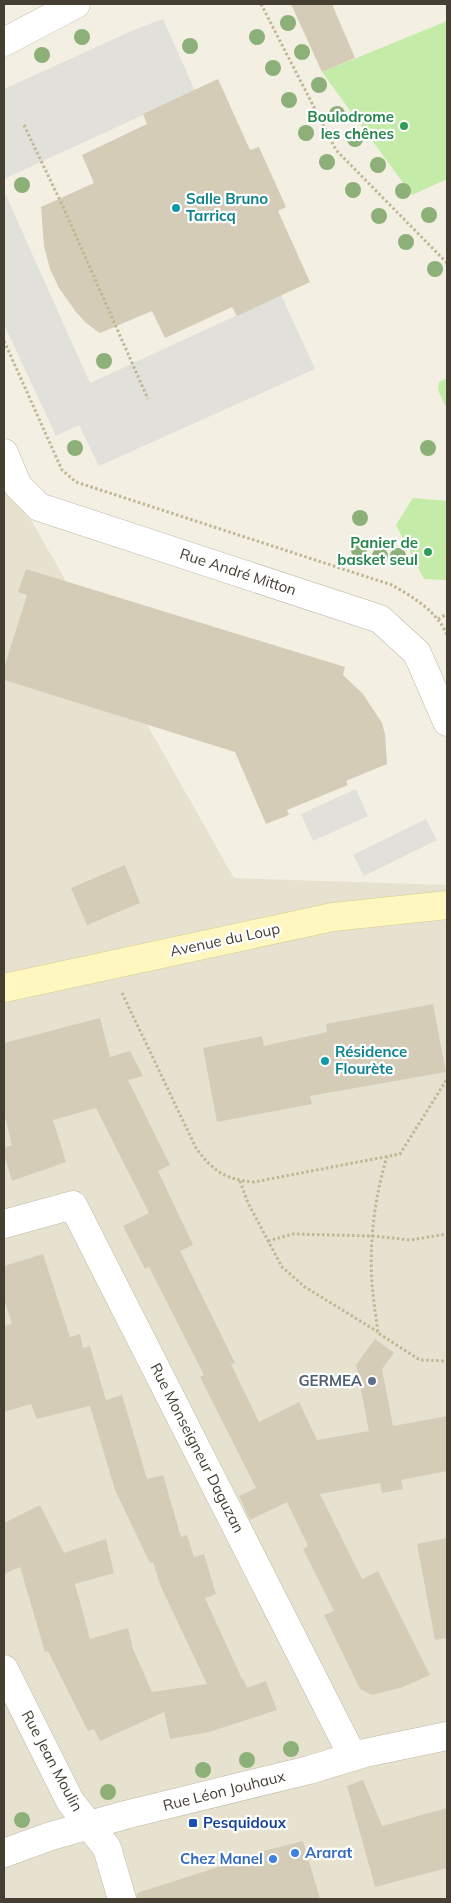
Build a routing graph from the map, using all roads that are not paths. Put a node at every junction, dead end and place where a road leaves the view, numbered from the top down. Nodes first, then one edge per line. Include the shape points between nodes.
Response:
1 (72, 6) edge
2 (4, 29) edge
3 (4, 42) edge
4 (4, 453) edge
5 (447, 722) edge
6 (447, 905) edge
7 (4, 988) edge
8 (4, 1224) edge
9 (4, 1669) edge
10 (447, 1736) edge
11 (353, 1757) junction
12 (88, 1825) junction
13 (4, 1854) edge
14 (122, 1899) edge

1 - 2 street
1 - 3 street
4 - 5 street, Rue André Mitton via 18,486 39,507 380,619 417,653
6 - 7 street, Avenue du Loup via 333,917
8 - 11 street, Rue Monseigneur Daguzan via 74,1205
9 - 12 street, Rue Jean Moulin via 70,1801
10 - 11 street, Rue Léon Jouhaux
11 - 12 street, Rue Léon Jouhaux
12 - 13 street, Rue Léon Jouhaux
12 - 14 street, Rue Jean Moulin via 107,1848

